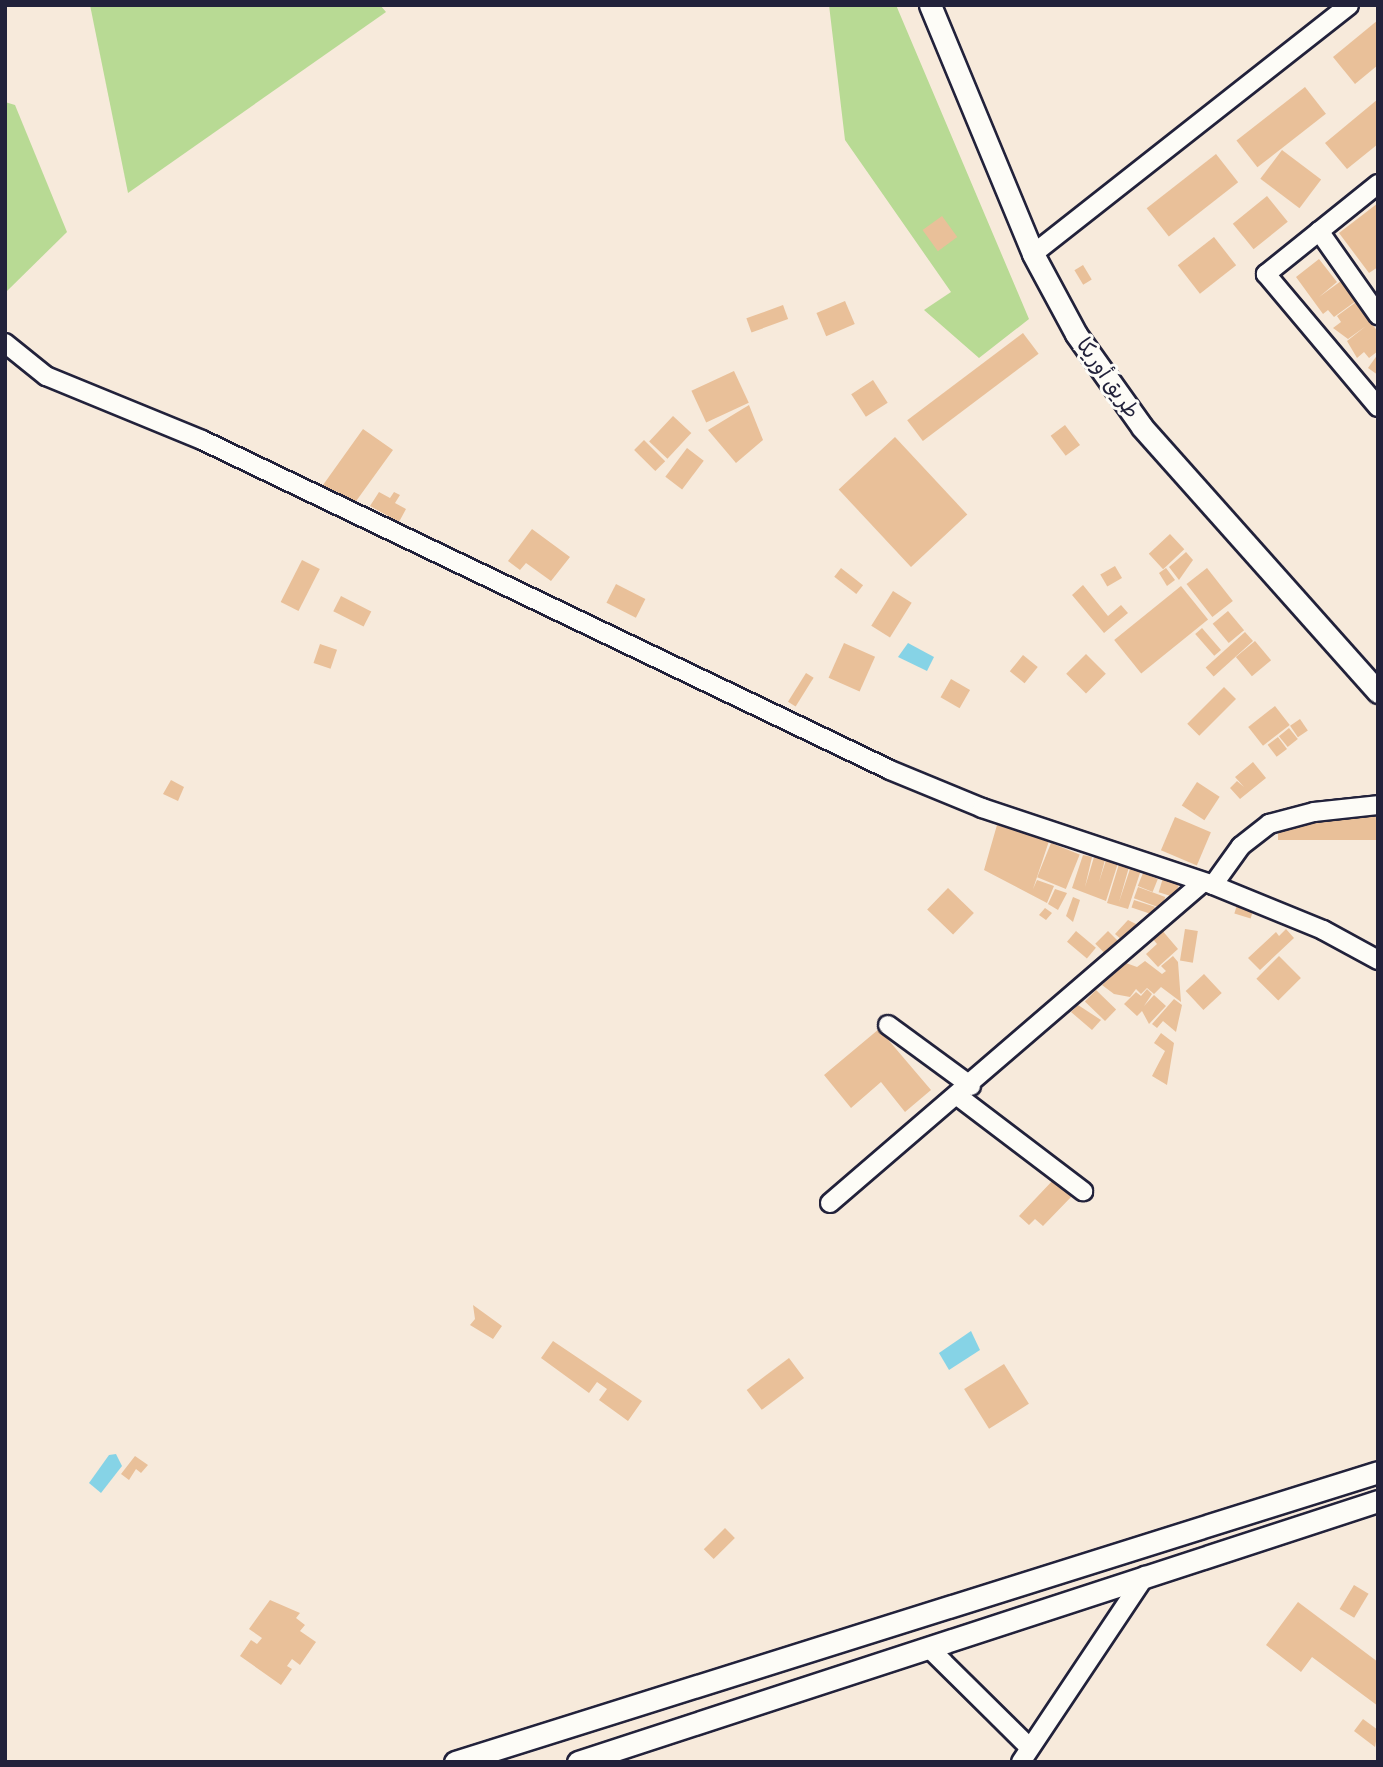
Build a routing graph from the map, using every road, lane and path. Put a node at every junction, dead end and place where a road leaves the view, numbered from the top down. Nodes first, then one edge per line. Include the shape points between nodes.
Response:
1 (930, 5) edge
2 (1349, 5) edge
3 (1378, 184) edge
4 (1319, 231) junction
5 (1033, 254) junction
6 (1371, 295) edge
7 (1378, 315) edge
8 (5, 343) edge
9 (1378, 407) edge
10 (1378, 692) edge
11 (1378, 805) edge
12 (1208, 884) junction
13 (1378, 960) edge
14 (888, 1025) dead end
15 (965, 1091) junction
16 (1083, 1191) dead end
17 (830, 1203) dead end
18 (1378, 1472) edge
19 (1378, 1501) edge
20 (1175, 1535) junction
21 (1135, 1548) junction
22 (1183, 1564) junction
23 (1145, 1576) junction
24 (931, 1650) junction
25 (1026, 1755) edge
26 (455, 1762) edge
27 (578, 1762) edge

1 - 5 street, طريق أوريكا
2 - 5 street
3 - 4 street
4 - 6 street
4 - 9 street via 1266,275
5 - 10 street, طريق أوريكا via 1115,393
6 - 7 street
8 - 12 street via 46,376 202,440 890,770 982,808
11 - 12 street via 1314,812 1269,824 1241,846
12 - 13 street via 1323,930
12 - 15 street
14 - 15 street
15 - 16 street
15 - 17 street
18 - 20 street
19 - 22 street
20 - 21 street
20 - 22 street
21 - 23 street
21 - 26 street
22 - 23 street
23 - 24 street
23 - 25 street
24 - 25 street
24 - 27 street

